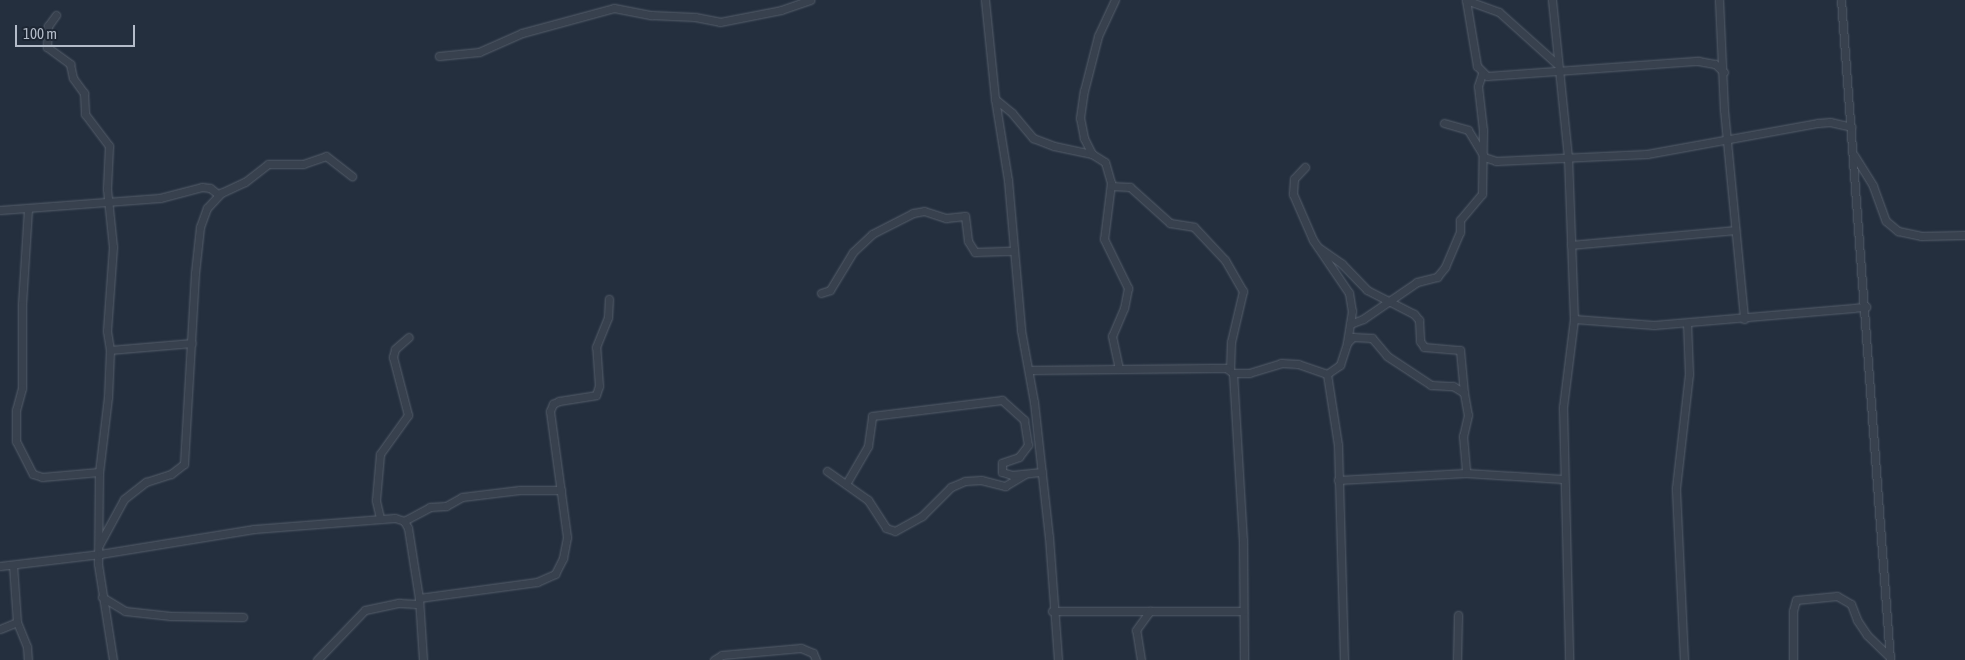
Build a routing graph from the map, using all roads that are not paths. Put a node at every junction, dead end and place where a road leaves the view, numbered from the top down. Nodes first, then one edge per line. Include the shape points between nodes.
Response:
1 (810, 0) edge
2 (985, 0) edge
3 (1115, 0) edge
4 (1466, 0) edge
5 (1552, 0) edge
6 (1719, 0) edge
7 (1841, 0) edge
8 (56, 14) dead end
9 (439, 56) dead end
10 (1558, 67) junction
11 (1724, 72) junction
12 (1482, 74) junction
13 (995, 99) junction
14 (1444, 123) dead end
15 (1851, 127) junction
16 (1728, 140) junction
17 (1092, 154) junction
18 (1853, 154) junction
19 (1484, 157) junction
20 (1568, 157) junction
21 (1305, 167) dead end
22 (352, 176) dead end
23 (1111, 186) junction
24 (219, 195) junction
25 (108, 201) junction
26 (28, 209) junction
27 (0, 210) edge
28 (1735, 230) junction
29 (1965, 235) edge
30 (1571, 245) junction
31 (1318, 247) junction
32 (1013, 251) junction
33 (821, 293) dead end
34 (609, 299) dead end
35 (1386, 302) junction
36 (1866, 307) junction
37 (1574, 319) junction
38 (1744, 319) junction
39 (1687, 323) junction
40 (1350, 324) junction
41 (409, 337) dead end
42 (192, 343) junction
43 (1348, 343) junction
44 (110, 350) junction
45 (1119, 368) junction
46 (1029, 370) junction
47 (1231, 371) junction
48 (1328, 374) junction
49 (1464, 393) junction
50 (827, 471) dead end
51 (99, 472) junction
52 (1042, 472) junction
53 (1027, 473) junction
54 (1466, 473) junction
55 (1563, 479) junction
56 (1338, 480) junction
57 (846, 484) junction
58 (561, 490) junction
59 (380, 518) junction
60 (404, 521) junction
61 (99, 545) junction
62 (100, 554) junction
63 (13, 565) junction
64 (0, 566) edge
65 (102, 597) junction
66 (418, 601) junction
67 (1052, 611) junction
68 (1150, 611) junction
69 (1243, 611) junction
70 (1458, 615) dead end
71 (243, 617) dead end
72 (17, 622) junction
73 (0, 629) edge
74 (1890, 659) edge
75 (28, 660) edge
76 (113, 660) edge
77 (317, 660) edge
78 (423, 660) edge
79 (714, 660) edge
80 (816, 660) edge
81 (1058, 660) edge
82 (1141, 660) edge
83 (1244, 660) edge
84 (1344, 660) edge
85 (1457, 660) edge
86 (1569, 660) edge
87 (1684, 660) edge
88 (1793, 660) edge

1 - 9 street via 720,22 614,8 522,33 479,52
2 - 13 street
3 - 17 street via 1098,36 1084,91 1080,118 1084,138
4 - 10 street via 1499,12
4 - 12 street via 1469,30
5 - 10 street
6 - 11 street
7 - 15 street
8 - 25 street via 48,26 47,47 70,64 84,93 85,114 109,146
10 - 11 street via 1698,61 1715,64
10 - 12 street via 1499,76
10 - 20 street
11 - 16 street
12 - 19 street via 1478,86
13 - 17 street via 1012,112 1034,138
13 - 32 street via 1008,180
14 - 19 street via 1468,130
15 - 16 street via 1830,122
15 - 18 street
16 - 20 street via 1647,154
16 - 28 street
17 - 23 street via 1105,162
18 - 29 street via 1873,186 1886,220 1898,231 1921,236
18 - 36 street
19 - 20 street via 1496,161
19 - 35 street via 1482,194 1460,220 1459,235 1445,267 1437,277 1417,282
20 - 30 street
21 - 31 street via 1294,179 1293,194
22 - 24 street via 326,156 303,164 268,164 245,182
23 - 45 street via 1104,239 1128,288 1124,308 1112,336
23 - 47 street via 1130,187 1170,223 1194,227 1225,260 1243,291 1231,342
24 - 25 street via 210,188 202,187 160,198
24 - 42 street via 207,208 200,227
25 - 26 street
25 - 44 street via 113,247 107,331
26 - 27 street
26 - 51 street via 22,305 22,388 16,410 16,441 33,474 42,477
28 - 30 street
28 - 38 street
30 - 37 street
31 - 35 street via 1342,264 1357,283
31 - 40 street via 1349,293 1352,302
32 - 33 street via 975,252 968,241 964,216 946,218 924,211 913,213 872,234 853,252 830,290
32 - 46 street
34 - 58 street via 609,310 596,347 599,386 596,395 559,401 550,411
35 - 40 street
35 - 49 street via 1414,314 1419,320 1420,341 1424,347 1460,350
36 - 38 street
36 - 74 street
37 - 39 street via 1654,325
37 - 55 street via 1563,407
38 - 39 street
39 - 87 street via 1688,374 1676,488
40 - 43 street
41 - 59 street via 395,349 392,357 408,415 380,454 376,500
42 - 44 street
42 - 61 street via 184,464 176,472 146,482 124,500
43 - 48 street via 1340,365
43 - 49 street via 1353,337 1372,338 1392,360 1431,385 1453,386
44 - 51 street
45 - 46 street
45 - 47 street
46 - 52 street
47 - 48 street via 1249,374 1281,363 1298,364
47 - 69 street via 1243,540
48 - 56 street via 1338,445
49 - 54 street via 1468,415 1463,436
50 - 57 street
51 - 61 street
52 - 53 street
52 - 67 street
53 - 57 street via 1005,486 981,480 965,481 951,487 922,516 895,531 886,528 868,500
53 - 57 street via 1004,476 1002,472 1002,463 1019,457 1028,446 1024,420 1002,400 872,416 868,446
54 - 55 street
54 - 56 street
55 - 86 street
56 - 84 street
58 - 60 street via 520,490 462,497 446,506 430,507
58 - 66 street via 566,547 550,579
59 - 60 street
59 - 62 street via 254,529
60 - 66 street via 408,528
61 - 62 street
62 - 63 street
62 - 65 street
63 - 64 street
63 - 72 street
65 - 71 street via 124,611 171,616
65 - 76 street
66 - 77 street via 365,610 334,638
66 - 78 street
67 - 68 street
67 - 81 street
68 - 69 street
68 - 82 street via 1136,630
69 - 83 street
70 - 85 street
72 - 73 street
72 - 75 street
74 - 88 street via 1866,635 1846,598 1803,597 1794,604
79 - 80 street via 722,655 801,648 813,653

